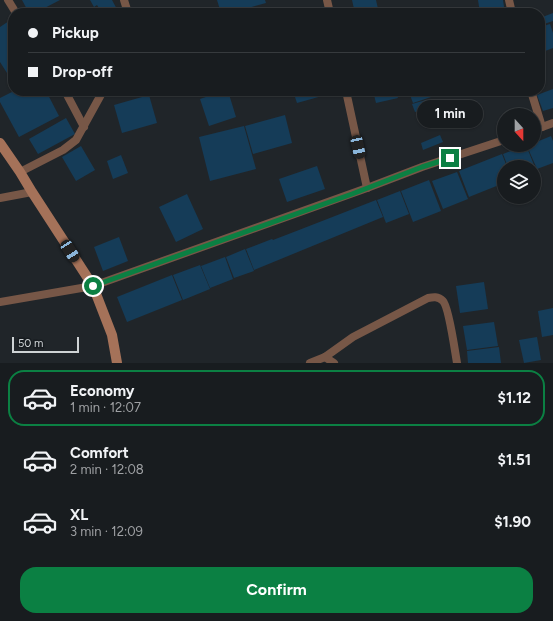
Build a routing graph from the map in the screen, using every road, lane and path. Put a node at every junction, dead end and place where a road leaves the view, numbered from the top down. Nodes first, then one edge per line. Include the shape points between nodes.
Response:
1 (68, 96) edge
2 (100, 96) edge
3 (347, 96) edge
4 (533, 96) edge
5 (553, 123) edge
6 (84, 127) junction
7 (542, 127) joint
8 (497, 142) edge
9 (0, 143) edge
10 (20, 172) junction
11 (367, 188) junction
12 (32, 192) junction
13 (0, 198) edge
14 (93, 286) junction
15 (0, 302) edge
16 (325, 357) junction
17 (117, 363) edge
18 (310, 363) edge
19 (334, 363) edge
20 (457, 363) edge

1 - 6 street
2 - 6 street
3 - 11 street
4 - 7 street
5 - 7 street
6 - 10 street via 76,140 63,150
8 - 11 street
9 - 10 street
10 - 12 street
11 - 14 street
12 - 13 street
12 - 14 street
14 - 15 street
14 - 17 street via 112,335
16 - 18 street
16 - 19 street
16 - 20 street via 354,337 428,298 437,297 444,301

